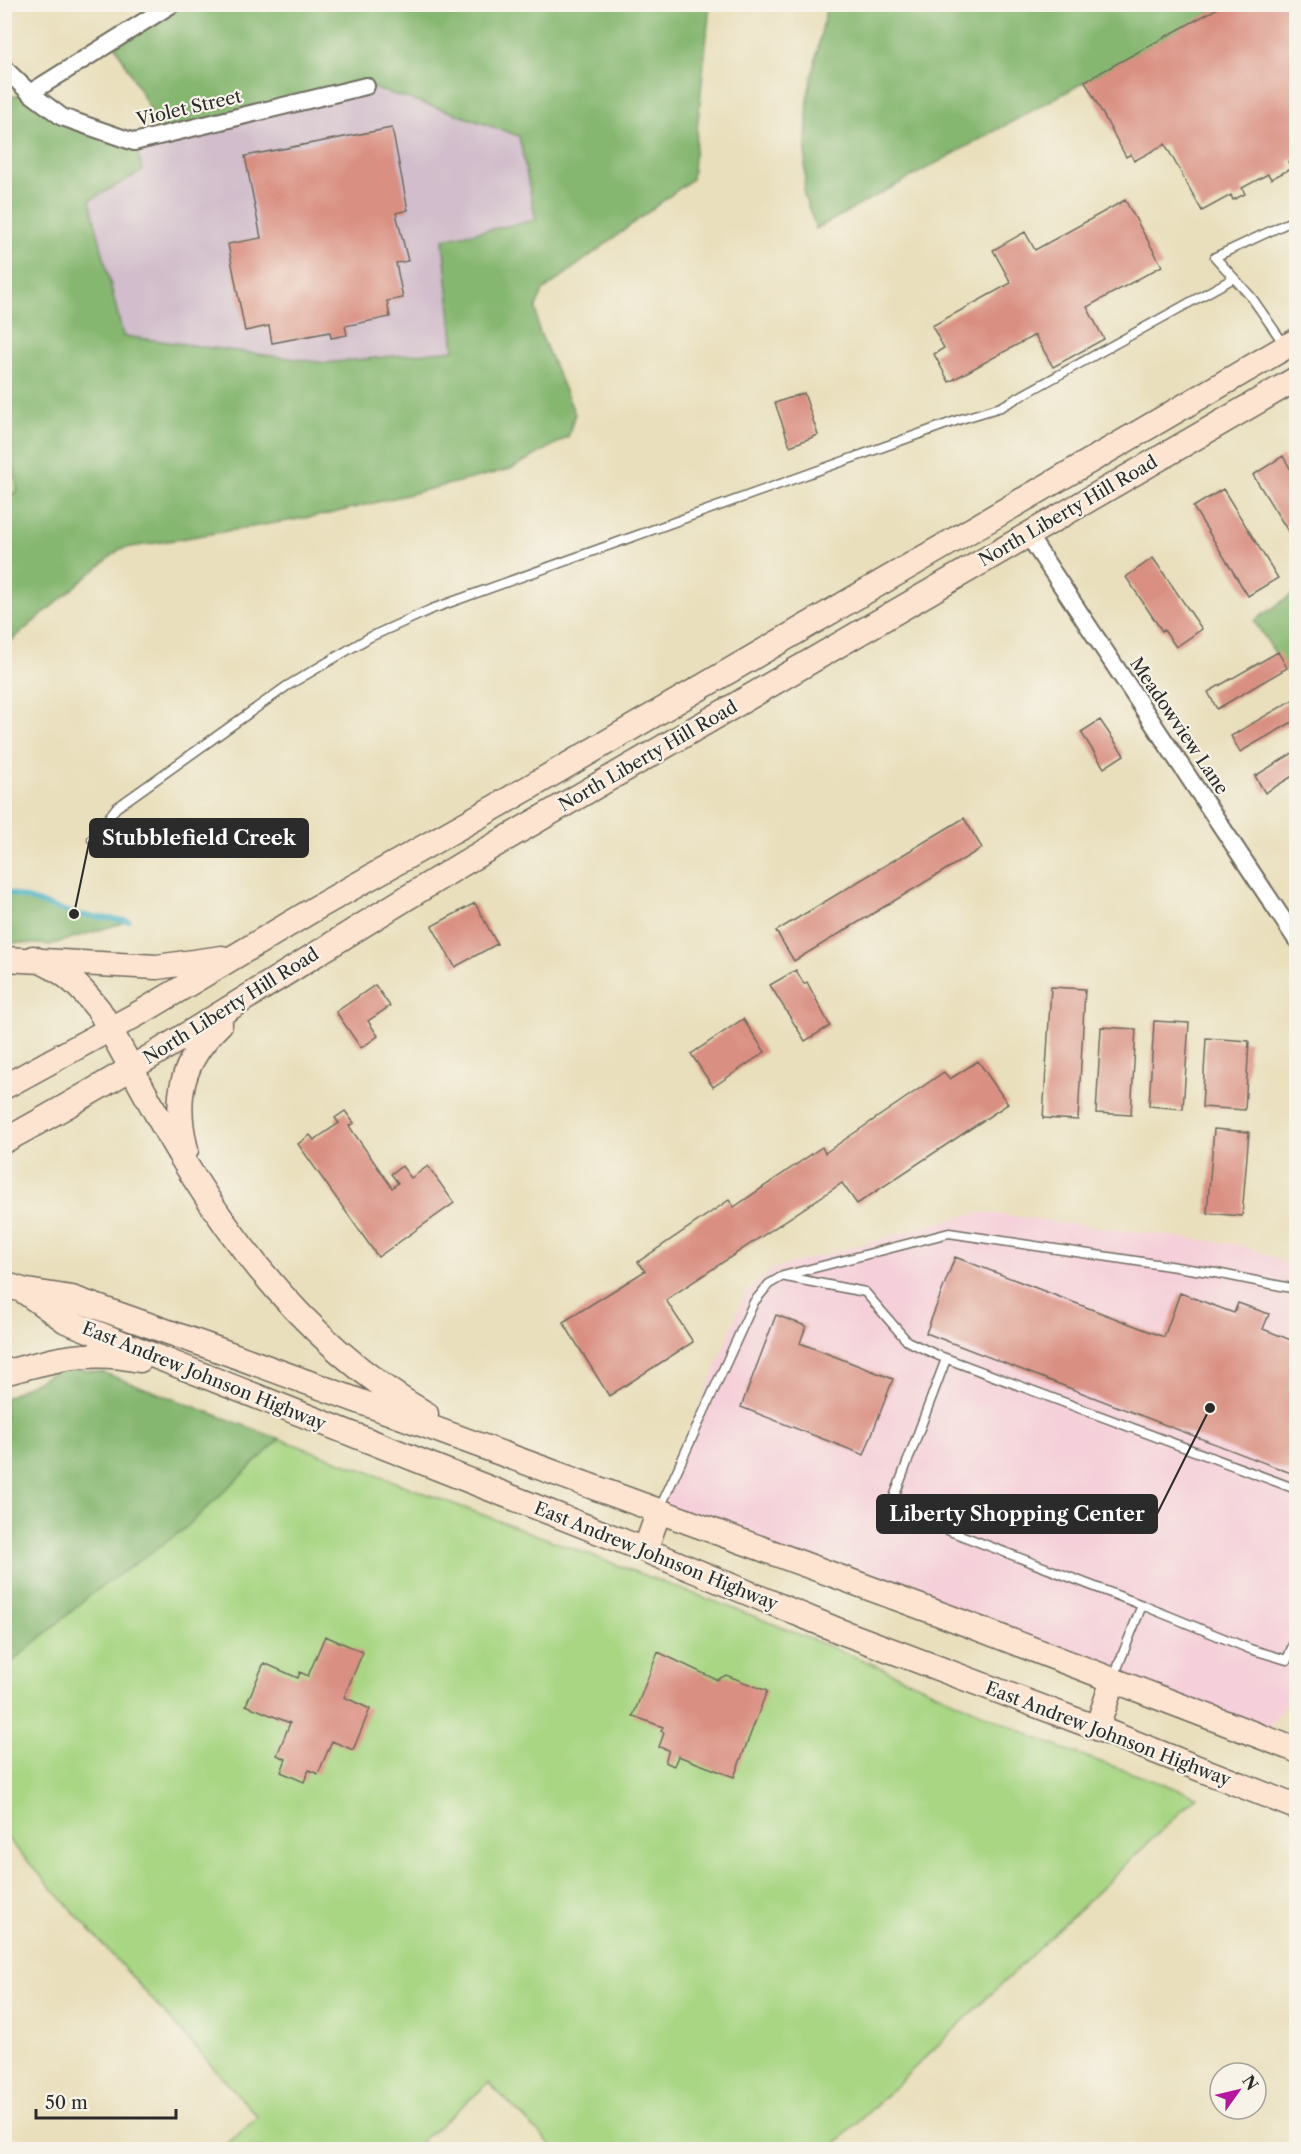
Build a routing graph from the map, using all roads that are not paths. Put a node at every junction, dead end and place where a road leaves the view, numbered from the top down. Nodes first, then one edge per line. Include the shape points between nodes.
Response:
1 (172, 4) edge
2 (4, 68) edge
3 (366, 86) dead end
4 (30, 93) junction
5 (1296, 219) edge
6 (1234, 278) junction
7 (1291, 344) edge
8 (1296, 379) edge
9 (1010, 506) junction
10 (1028, 535) junction
11 (92, 839) dead end
12 (1296, 935) edge
13 (239, 954) junction
14 (4, 958) edge
15 (33, 958) junction
16 (249, 996) junction
17 (110, 1029) junction
18 (132, 1068) junction
19 (4, 1087) edge
20 (4, 1141) edge
21 (192, 1175) junction
22 (783, 1276) junction
23 (13, 1287) edge
24 (1296, 1289) edge
25 (946, 1359) junction
26 (194, 1372) junction
27 (4, 1373) edge
28 (474, 1443) junction
29 (1296, 1489) edge
30 (659, 1511) junction
31 (645, 1550) junction
32 (1142, 1605) junction
33 (1296, 1636) edge
34 (1113, 1680) junction
35 (1097, 1728) junction
36 (1296, 1750) edge
37 (1296, 1807) edge

1 - 4 street
2 - 4 street, Violet Street
3 - 4 street, Violet Street via 134,142 62,117
5 - 6 lane via 1215,257
6 - 7 lane
6 - 11 lane via 1001,407 470,594 370,638 287,686 116,808
7 - 9 main road, North Liberty Hill Road
8 - 10 main road, North Liberty Hill Road
9 - 10 main road
9 - 13 main road, North Liberty Hill Road
10 - 12 street, Meadowview Lane
10 - 16 main road, North Liberty Hill Road via 475,856
13 - 15 main road via 157,968
13 - 17 main road, North Liberty Hill Road
14 - 15 main road
15 - 17 main road via 59,969 83,989
16 - 18 main road, North Liberty Hill Road
16 - 21 main road via 209,1035 186,1069 180,1124
17 - 18 main road
17 - 19 main road, North Liberty Hill Road
18 - 20 main road, North Liberty Hill Road
18 - 21 main road
21 - 28 main road via 248,1257 352,1364 407,1404
22 - 24 lane via 949,1233 1216,1273
22 - 25 lane via 865,1292 907,1341
22 - 30 lane via 769,1284 754,1302
23 - 26 main road, East Andrew Johnson Highway via 66,1321
23 - 28 main road, East Andrew Johnson Highway via 72,1298
25 - 29 lane
25 - 32 lane via 890,1508
26 - 27 main road via 116,1355 61,1356
26 - 31 main road, East Andrew Johnson Highway
28 - 30 main road, East Andrew Johnson Highway
30 - 31 main road
30 - 34 main road, East Andrew Johnson Highway
31 - 35 main road, East Andrew Johnson Highway via 842,1632
32 - 33 lane via 1287,1660
32 - 34 lane
34 - 35 main road
34 - 36 main road, East Andrew Johnson Highway
35 - 37 main road, East Andrew Johnson Highway

